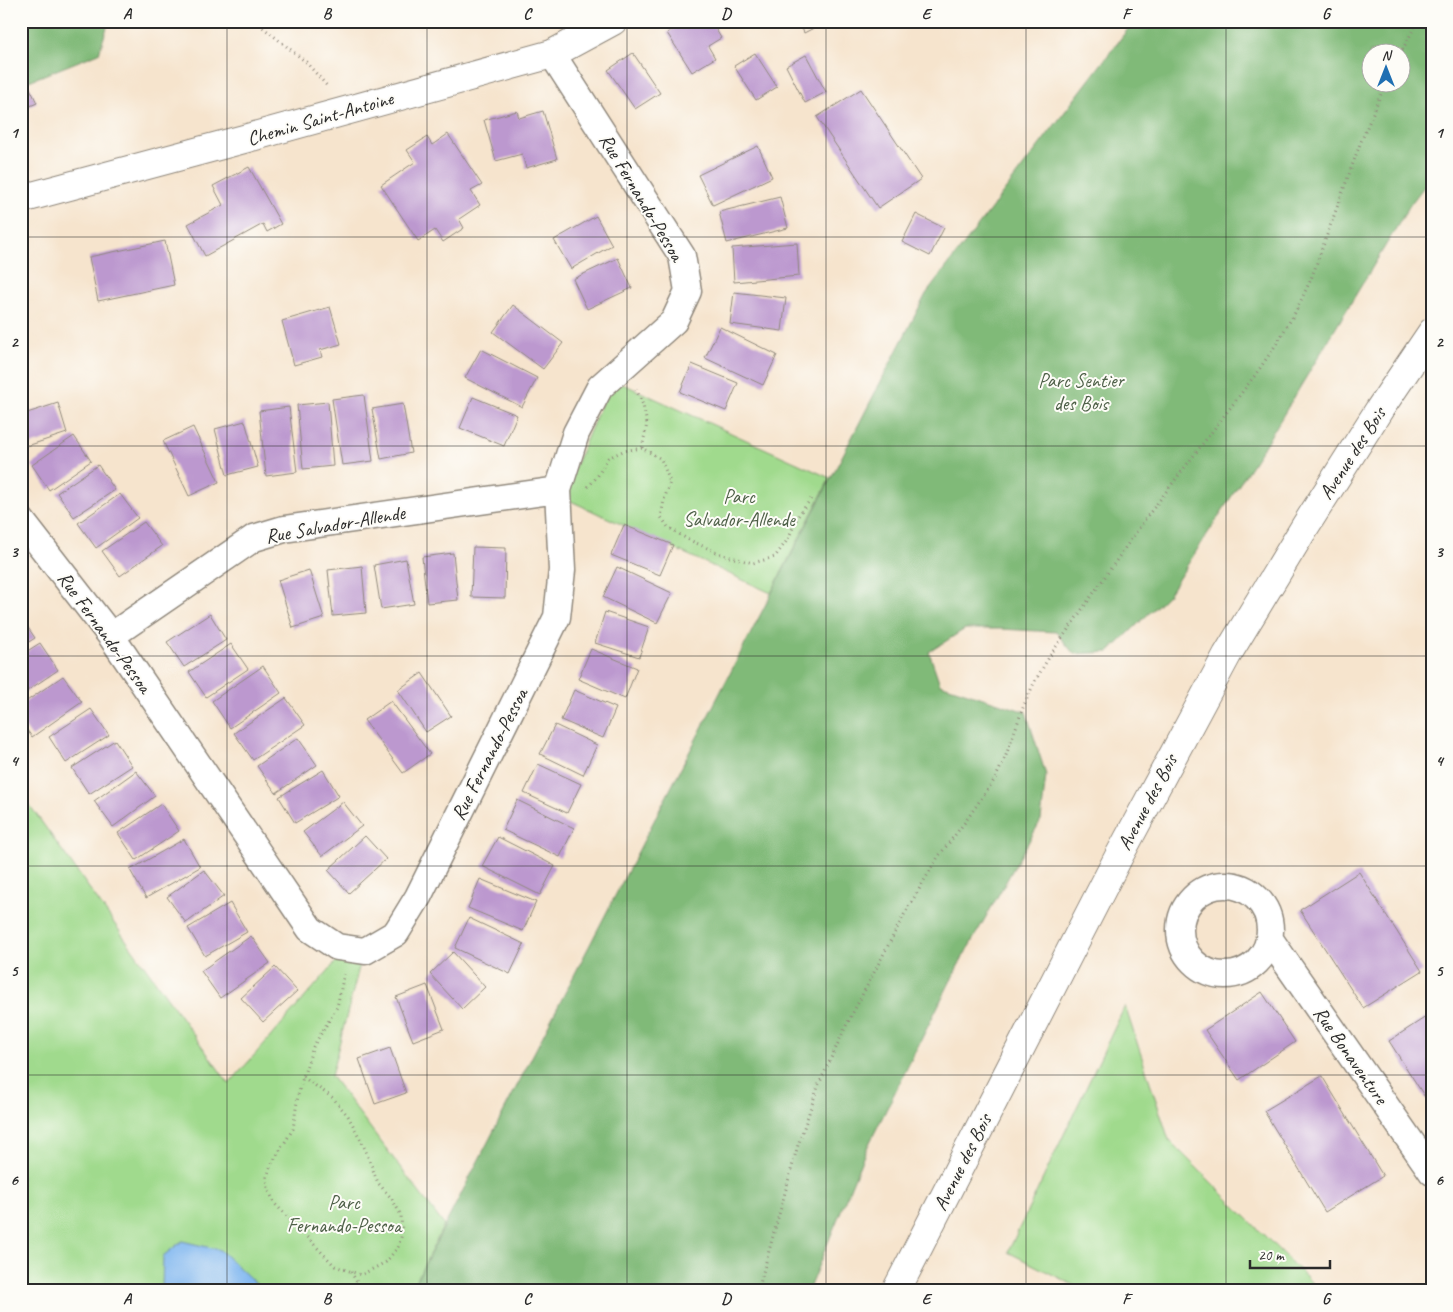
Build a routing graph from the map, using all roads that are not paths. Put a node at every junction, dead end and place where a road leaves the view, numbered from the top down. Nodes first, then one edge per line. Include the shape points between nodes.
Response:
1 (613, 21) edge
2 (552, 54) junction
3 (21, 199) edge
4 (1432, 332) edge
5 (558, 490) junction
6 (21, 520) edge
7 (111, 636) junction
8 (1269, 938) dead end
9 (1432, 1172) edge
10 (896, 1291) edge

1 - 2 street, Chemin Saint-Antoine
2 - 3 street, Chemin Saint-Antoine
2 - 5 street, Rue Fernando-Pessoa via 682,256 688,291 674,321 600,387 576,433
4 - 10 street, Avenue des Bois via 1306,525 1227,655 1110,872
5 - 7 street, Rue Salvador-Allende via 284,529 254,538
5 - 7 street, Rue Fernando-Pessoa via 562,570 558,617 418,897 396,933 365,950 337,947 310,929
6 - 7 street, Rue Fernando-Pessoa
8 - 9 street, Rue Bonaventure

